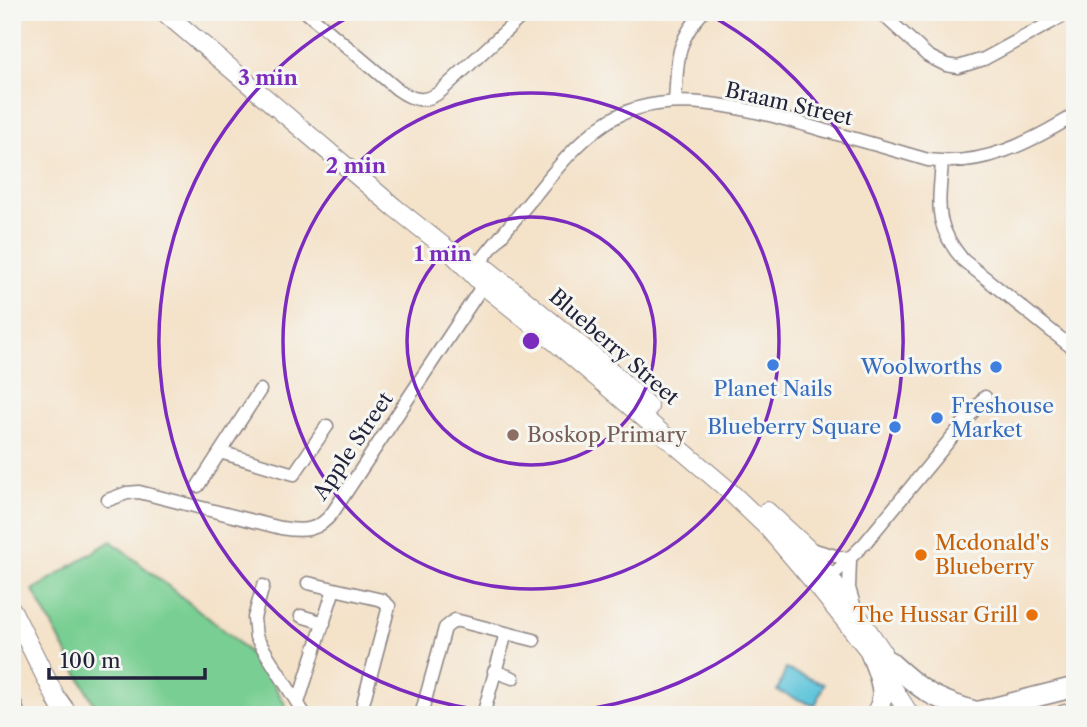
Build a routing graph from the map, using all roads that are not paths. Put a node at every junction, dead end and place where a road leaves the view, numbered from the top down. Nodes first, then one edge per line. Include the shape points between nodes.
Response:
1 (164, 12) edge
2 (306, 12) edge
3 (526, 12) edge
4 (704, 12) edge
5 (880, 12) edge
6 (1070, 12) edge
7 (675, 103) junction
8 (1075, 115) edge
9 (942, 162) junction
10 (481, 274) junction
11 (1075, 351) edge
12 (260, 390) dead end
13 (985, 397) dead end
14 (327, 426) dead end
15 (220, 452) junction
16 (198, 485) dead end
17 (108, 500) dead end
18 (807, 548) junction
19 (850, 560) junction
20 (307, 583) dead end
21 (824, 584) junction
22 (263, 586) dead end
23 (334, 589) junction
24 (12, 610) edge
25 (858, 615) junction
26 (301, 616) dead end
27 (324, 623) junction
28 (506, 633) junction
29 (534, 640) dead end
30 (870, 652) junction
31 (889, 661) junction
32 (494, 671) junction
33 (513, 678) dead end
34 (1075, 687) edge
35 (12, 695) edge
36 (298, 702) junction
37 (12, 705) edge
38 (63, 710) edge
39 (1075, 712) edge
40 (971, 713) edge
41 (15, 715) edge
42 (22, 715) edge
43 (305, 715) edge
44 (360, 715) edge
45 (421, 715) edge
46 (483, 715) edge
47 (875, 715) edge
48 (910, 715) edge
49 (922, 715) edge
50 (1064, 715) edge

1 - 10 street, Blueberry Street via 394,207
2 - 3 street via 397,89 419,100 436,96
4 - 7 street via 680,48
5 - 6 street via 928,56 958,67 984,59
7 - 9 street, Braam Street via 764,113
7 - 10 street, Braam Street via 625,112 580,143
8 - 9 street, Braam Street via 1003,153
9 - 11 street via 940,219 957,252
10 - 17 street, Apple Street via 333,512 318,527 301,531 281,528 139,492
10 - 18 street, Blueberry Street via 603,364
10 - 21 street, Blueberry Street via 708,472
12 - 15 street
13 - 19 street
14 - 15 street via 294,474
15 - 16 street
18 - 19 street
18 - 21 street, Blueberry Street
19 - 21 street
19 - 25 street via 849,588
20 - 23 street
21 - 25 street, Blueberry Street
21 - 30 street, Blueberry Street
22 - 36 street via 254,618 256,637
23 - 27 street
23 - 44 street via 382,600 389,606
24 - 38 street
25 - 31 street, Blueberry Street
26 - 27 street
27 - 36 street
28 - 29 street
28 - 32 street
28 - 45 street via 460,620 449,622
30 - 47 main road via 883,688
30 - 48 street, Blueberry Street
31 - 40 main road via 919,688
31 - 49 street, Blueberry Street
32 - 33 street
32 - 46 street
34 - 40 main road
35 - 42 street
36 - 43 street
37 - 41 main road
39 - 50 main road

